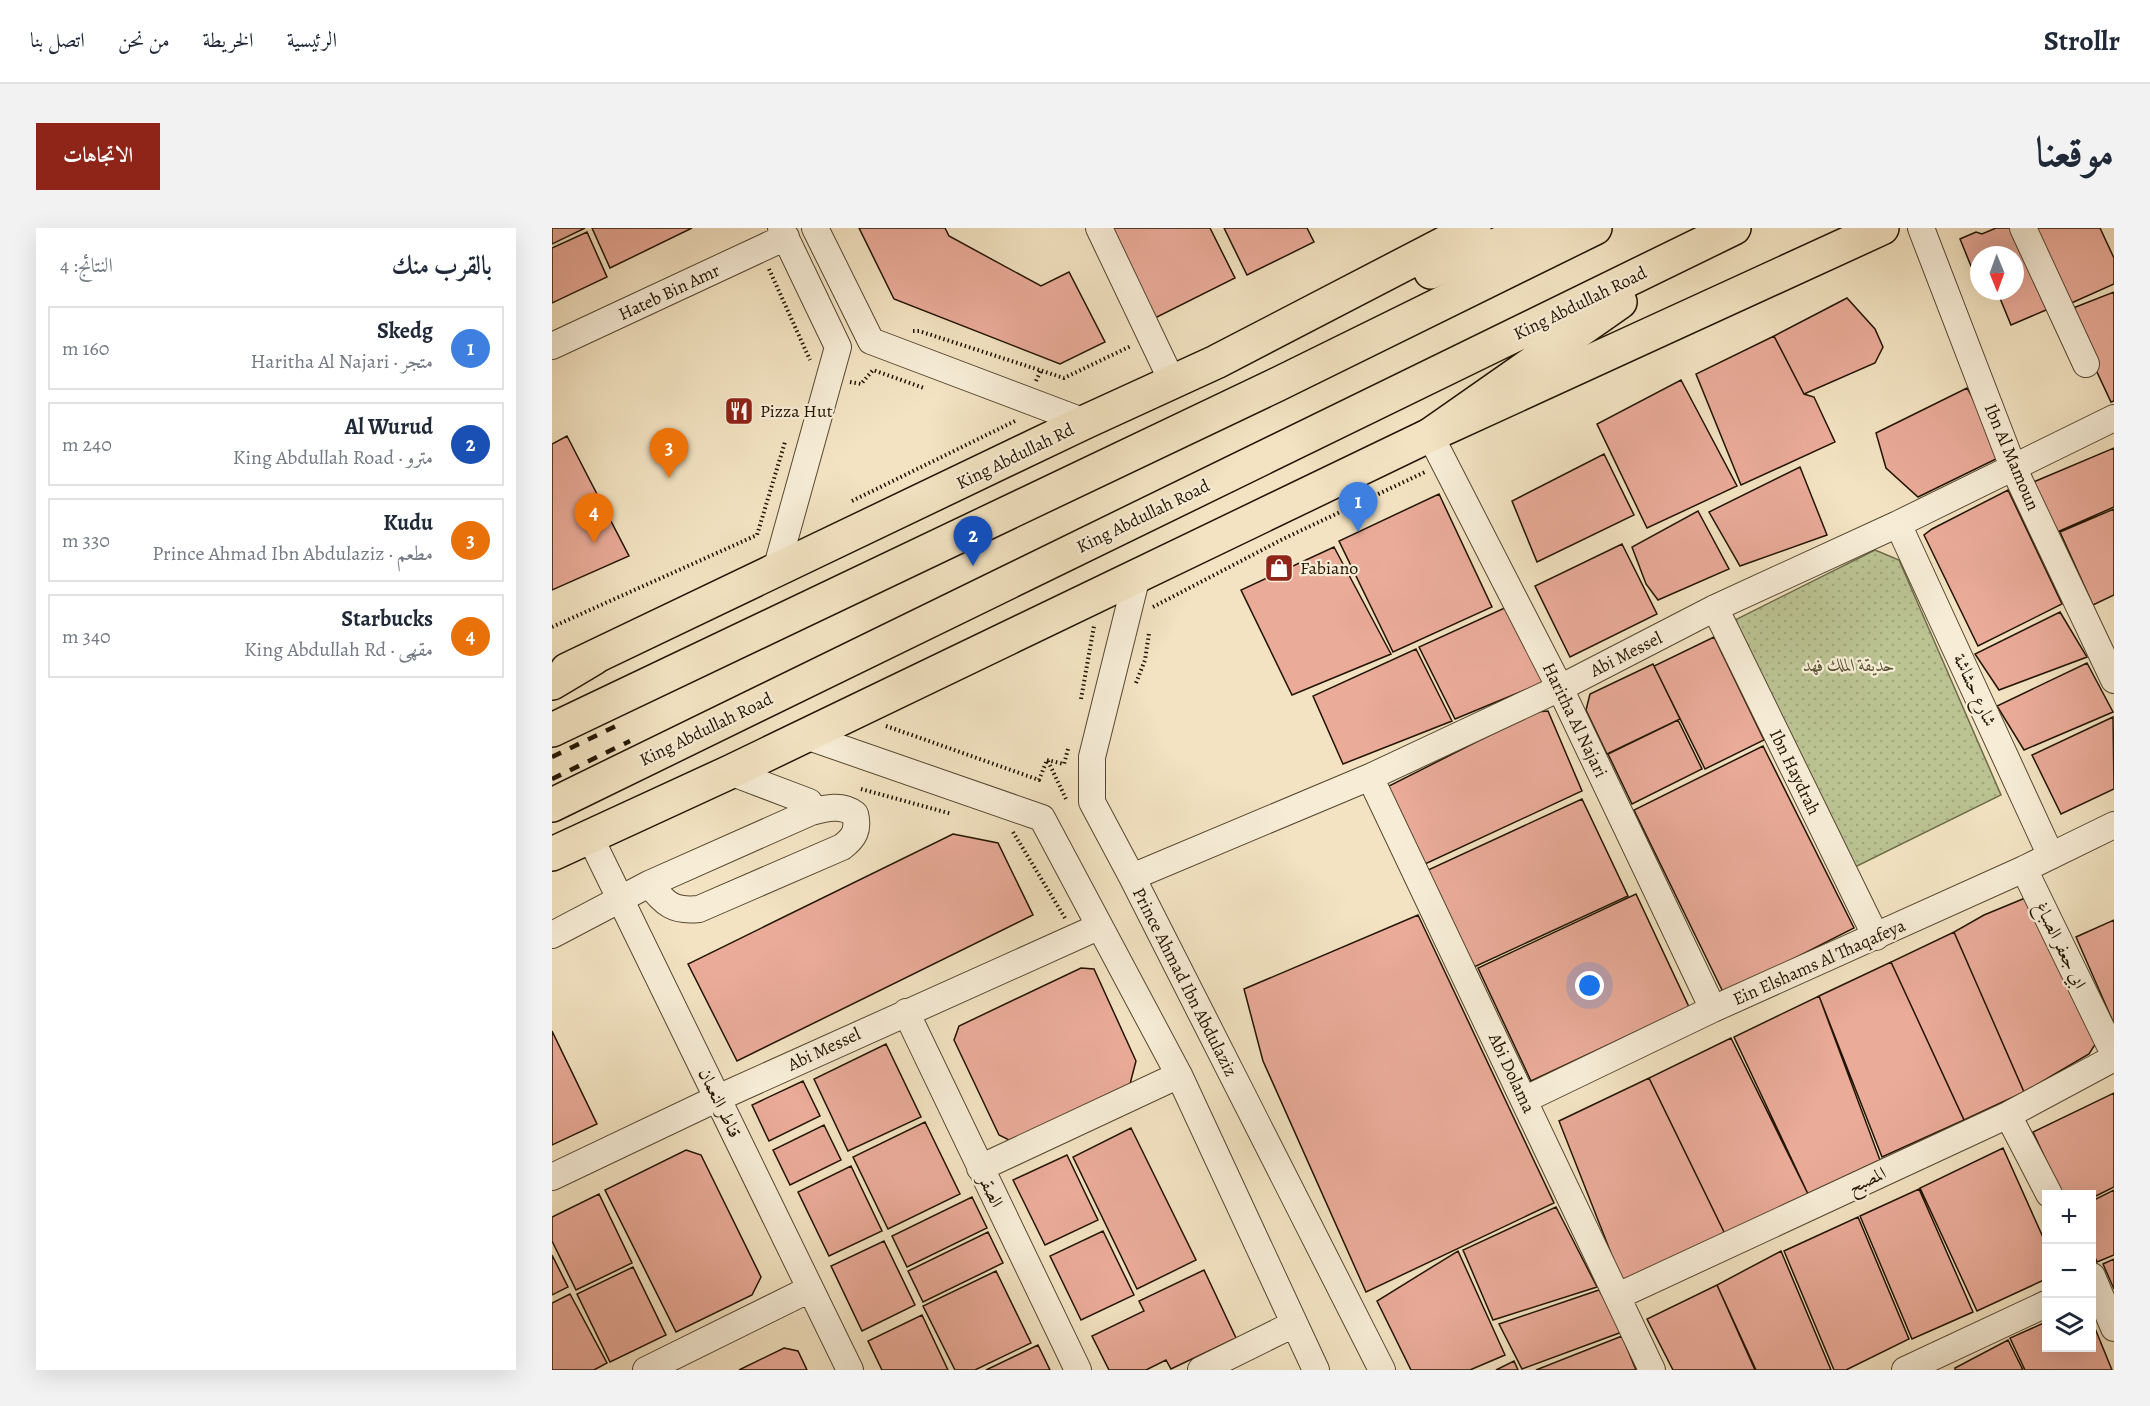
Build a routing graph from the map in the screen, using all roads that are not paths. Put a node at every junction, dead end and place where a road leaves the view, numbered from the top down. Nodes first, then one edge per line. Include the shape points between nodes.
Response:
1 (815, 228) edge
2 (1099, 228) edge
3 (1474, 228) edge
4 (1551, 228) edge
5 (1595, 228) edge
6 (1734, 228) edge
7 (1742, 228) edge
8 (1882, 228) edge
9 (1921, 228) edge
10 (2023, 228) edge
11 (783, 233) edge
12 (552, 346) edge
13 (1216, 362) junction
14 (2086, 364) dead end
15 (1172, 381) junction
16 (2114, 418) edge
17 (1086, 422) junction
18 (1437, 449) junction
19 (2013, 466) junction
20 (1898, 524) junction
21 (776, 570) junction
22 (1137, 576) junction
23 (1715, 608) junction
24 (594, 658) junction
25 (552, 677) edge
26 (2114, 680) edge
27 (552, 683) edge
28 (1560, 688) junction
29 (552, 730) edge
30 (803, 735) junction
31 (730, 771) junction
32 (1370, 777) junction
33 (552, 804) edge
34 (811, 812) junction
35 (2114, 825) edge
36 (590, 837) junction
37 (552, 855) edge
38 (2051, 856) junction
39 (2024, 869) junction
40 (1132, 877) junction
41 (649, 884) junction
42 (621, 899) junction
43 (1087, 932) junction
44 (552, 935) edge
45 (1875, 936) junction
46 (1713, 1009) junction
47 (906, 1012) junction
48 (2114, 1056) edge
49 (1179, 1075) junction
50 (718, 1098) junction
51 (1524, 1100) junction
52 (2008, 1115) junction
53 (980, 1168) junction
54 (552, 1177) edge
55 (2047, 1190) edge
56 (810, 1289) junction
57 (2096, 1290) edge
58 (1618, 1296) junction
59 (2042, 1306) edge
60 (1294, 1324) junction
61 (2114, 1328) edge
62 (646, 1370) edge
63 (850, 1370) edge
64 (1078, 1370) edge
65 (1201, 1370) edge
66 (1316, 1370) edge
67 (1382, 1370) edge
68 (1652, 1370) edge
69 (1905, 1370) edge

1 - 17 street via 871,341
2 - 15 street
3 - 13 main road, King Abdullah Rd
4 - 13 main road via 1501,243
5 - 29 main road via 1274,386
6 - 33 main road, King Abdullah Road
7 - 18 main road via 1607,310
8 - 18 main road
9 - 19 street, Ibn Al Mamoun
10 - 14 street
11 - 12 street, Hateb Bin Amr via 760,249
11 - 21 street via 838,347
13 - 15 main road, King Abdullah Rd
15 - 17 main road, King Abdullah Rd
16 - 19 street, Abi Messel
17 - 21 main road, King Abdullah Rd
18 - 22 main road
18 - 28 street, Haritha Al Najari
19 - 20 street, Abi Messel
19 - 26 street, Ibn Al Mamoun
20 - 23 street, Abi Messel
20 - 38 street, شارع حشاشة
21 - 24 main road, King Abdullah Rd
22 - 30 main road
22 - 40 street, Prince Ahmad Ibn Abdulaziz via 1092,757 1092,802
23 - 28 street, Abi Messel
23 - 45 street, Ibn Haydrah
24 - 25 main road, King Abdullah Rd
24 - 27 main road
28 - 32 street, Abi Messel
28 - 46 street, Haritha Al Najari
30 - 31 main road
30 - 43 street via 1042,818
31 - 34 street via 809,802
31 - 36 main road
32 - 40 street, Abi Messel
32 - 51 street, Abi Dolama
34 - 41 street
34 - 41 street via 834,807 850,811 857,821 854,837 842,847 699,909 683,911 672,907
35 - 38 street, Ein Elshams Al Thaqafeya
36 - 37 main road
36 - 42 street, قناطر النعمان
38 - 39 street, Ein Elshams Al Thaqafeya
39 - 45 street, Ein Elshams Al Thaqafeya
39 - 48 street, ابي جعفر الصباغ
40 - 67 street, Prince Ahmad Ibn Abdulaziz
41 - 42 street
42 - 44 street
42 - 50 street, قناطر النعمان
43 - 47 street, Abi Messel
43 - 49 street
45 - 46 street, Ein Elshams Al Thaqafeya
46 - 51 street, Ein Elshams Al Thaqafeya
47 - 50 street, Abi Messel
47 - 53 street, الصقر
48 - 52 street, المصبح
49 - 53 street
49 - 60 street
50 - 54 street, Abi Messel
50 - 56 street, قناطر النعمان
51 - 58 street, Abi Dolama
52 - 55 street
52 - 58 street, المصبح
53 - 64 street, الصقر
56 - 62 street
56 - 63 street, قناطر النعمان
57 - 61 street
58 - 68 street, Abi Dolama
59 - 69 street
60 - 65 street
60 - 66 street

